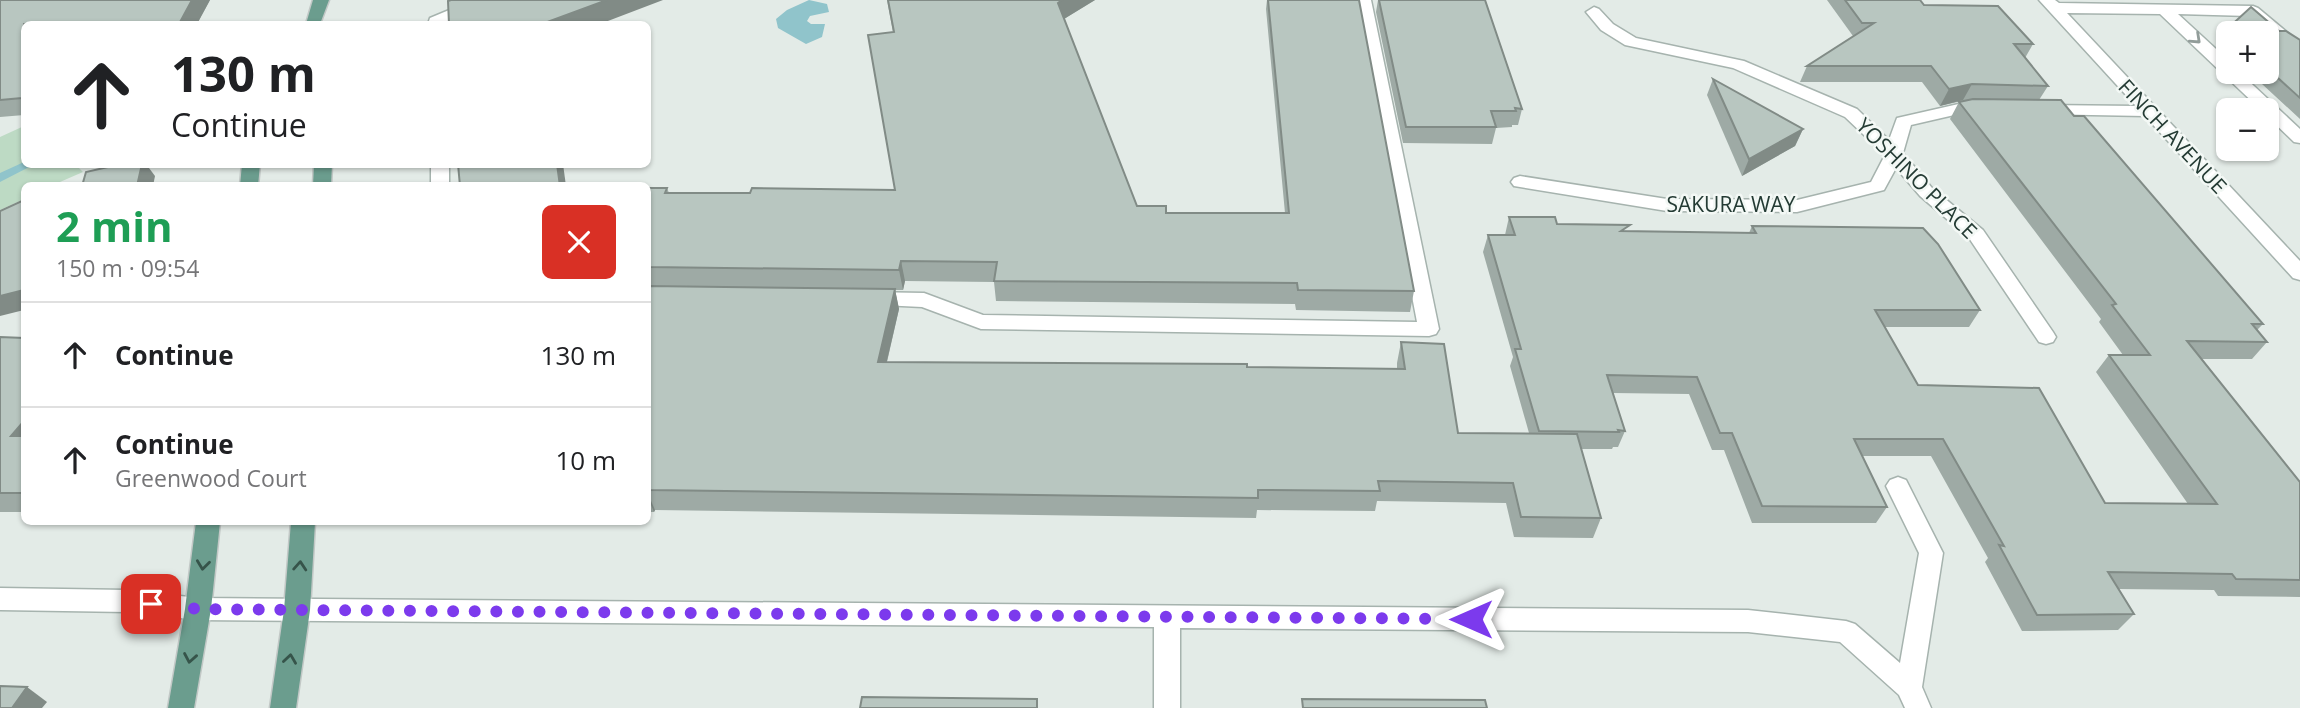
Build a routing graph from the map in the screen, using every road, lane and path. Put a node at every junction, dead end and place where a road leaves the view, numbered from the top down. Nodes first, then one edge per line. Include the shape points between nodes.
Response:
1 (486, 0) edge
2 (1363, 0) edge
3 (2051, 4) edge
4 (2164, 10) junction
5 (1594, 12) dead end
6 (436, 21) edge
7 (2300, 51) edge
8 (2216, 59) edge
9 (2243, 84) edge
10 (2002, 109) edge
11 (2028, 109) edge
12 (2149, 111) junction
13 (2300, 138) edge
14 (1894, 154) junction
15 (1520, 182) dead end
16 (2300, 273) edge
17 (846, 299) edge
18 (2046, 337) dead end
19 (1898, 486) dead end
20 (208, 525) edge
21 (303, 525) edge
22 (0, 600) edge
23 (198, 609) junction
24 (297, 610) junction
25 (1167, 617) junction
26 (1914, 698) edge
27 (181, 708) edge
28 (283, 708) edge
29 (1167, 708) edge

1 - 6 street
2 - 17 street via 1429,329 981,322 925,300
3 - 4 street
3 - 12 street, FINCH AVENUE
4 - 7 street via 2253,11
4 -> 8 street
5 - 14 street, YOSHINO PLACE via 1631,42 1738,64 1850,113
9 - 13 street
10 - 14 street, SAKURA WAY via 1964,108 1903,122
11 - 12 street
12 - 16 street, FINCH AVENUE
14 - 15 street, SAKURA WAY via 1878,186 1797,206 1667,205
14 - 18 street, YOSHINO PLACE via 1926,192 1976,234
19 - 26 street via 1931,553
20 -> 23 main road
24 -> 21 main road
22 - 23 street via 127,601
23 - 24 street
23 -> 27 main road
24 - 25 street
28 -> 24 main road
25 - 26 street via 1748,621 1846,632
25 - 29 street

